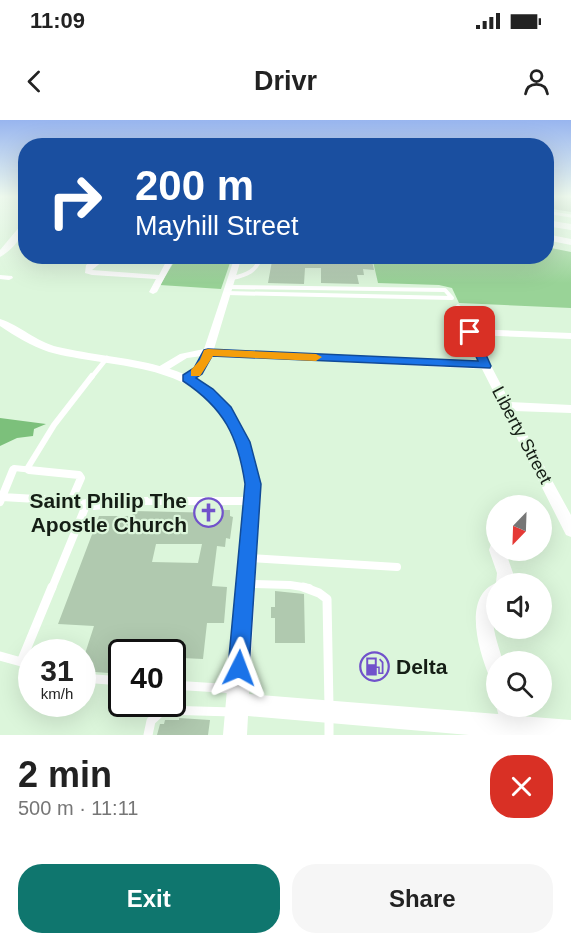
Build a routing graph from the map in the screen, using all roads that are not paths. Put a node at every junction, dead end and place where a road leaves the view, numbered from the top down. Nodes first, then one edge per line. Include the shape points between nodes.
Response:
1 (554, 227) edge
2 (571, 229) edge
3 (554, 230) edge
4 (18, 234) edge
5 (571, 240) edge
6 (0, 255) edge
7 (94, 264) edge
8 (169, 264) edge
9 (236, 264) edge
10 (259, 264) edge
11 (162, 277) junction
12 (229, 286) junction
13 (153, 292) dead end
14 (455, 302) junction
15 (0, 322) edge
16 (470, 332) junction
17 (571, 336) edge
18 (208, 352) junction
19 (107, 358) junction
20 (485, 366) junction
21 (162, 369) junction
22 (188, 378) junction
23 (507, 406) junction
24 (571, 409) edge
25 (27, 469) junction
26 (1, 500) edge
27 (71, 501) junction
28 (252, 501) junction
29 (87, 503) junction
30 (571, 530) edge
31 (247, 557) junction
32 (397, 567) dead end
33 (245, 584) junction
34 (486, 601) edge
35 (486, 628) edge
36 (31, 639) edge
37 (0, 656) edge
38 (18, 661) edge
39 (186, 690) edge
40 (237, 710) edge
41 (329, 712) junction
42 (486, 716) edge
43 (509, 717) edge
44 (571, 732) edge
45 (148, 735) edge
46 (329, 735) edge

1 - 2 highway
3 - 5 highway
4 - 6 street
7 - 11 street via 87,271
8 - 11 street
9 - 12 street
10 - 12 lane
11 - 13 street
12 - 14 lane
12 - 14 lane via 445,290
12 - 18 street
14 - 16 street, Liberty Street
15 - 19 street via 50,348
16 - 17 street
16 - 20 street, Liberty Street
18 - 20 street
18 - 21 street via 176,357
18 - 22 street via 198,371
19 - 21 street
19 - 25 lane via 64,411
20 - 23 street, Liberty Street
21 - 22 street
22 - 28 street via 218,400 236,425 249,462
23 - 24 street
23 - 30 street, Liberty Street
25 - 26 lane via 14,468
25 - 27 lane via 79,475
26 - 27 lane
27 - 29 lane
28 - 29 lane via 143,501 94,506
28 - 31 street
29 - 36 lane
31 - 32 lane
31 - 33 street
33 - 40 street
33 - 41 lane via 297,586 320,592 327,599
34 - 35 street
37 - 38 lane
39 - 40 lane
40 - 41 street
40 - 45 lane via 163,710 151,722
41 - 42 street
41 - 46 lane
43 - 44 street

